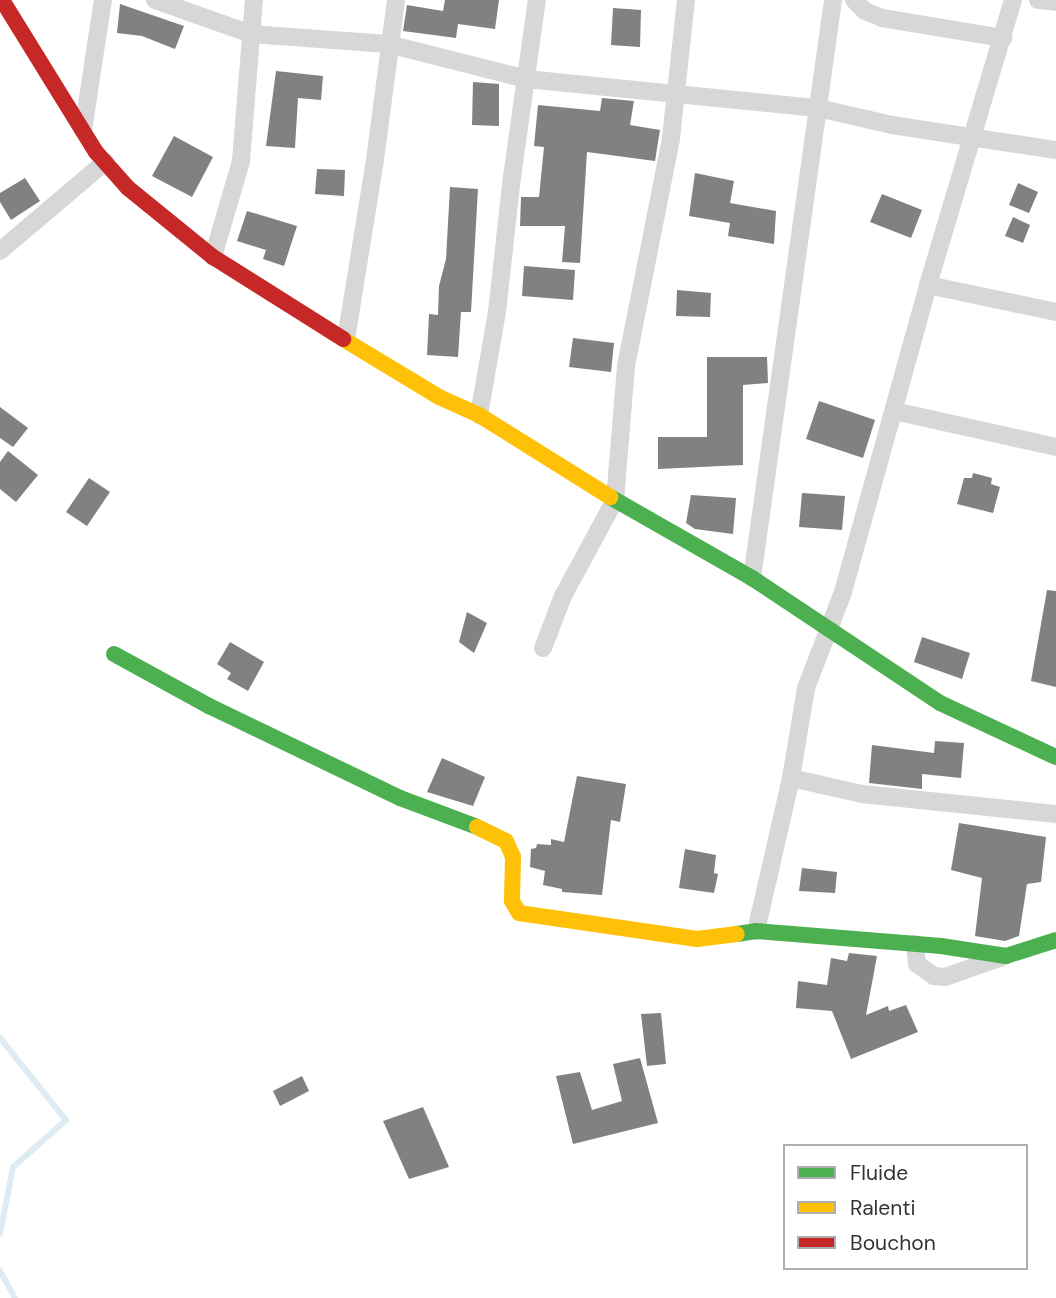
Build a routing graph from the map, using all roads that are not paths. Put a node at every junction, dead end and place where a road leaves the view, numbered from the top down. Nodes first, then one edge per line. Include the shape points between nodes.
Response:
1 (2, 0) edge
2 (103, 0) edge
3 (155, 0) edge
4 (254, 0) edge
5 (396, 0) edge
6 (537, 0) edge
7 (686, 0) edge
8 (833, 0) edge
9 (854, 0) edge
10 (1013, 0) edge
11 (1038, 0) edge
12 (1056, 2) edge
13 (251, 34) junction
14 (1003, 38) junction
15 (388, 44) junction
16 (526, 79) junction
17 (675, 95) junction
18 (818, 108) junction
19 (83, 130) junction
20 (972, 139) junction
21 (1056, 150) edge
22 (105, 162) junction
23 (0, 251) edge
24 (213, 257) junction
25 (928, 285) junction
26 (1056, 312) edge
27 (346, 339) junction
28 (894, 411) junction
29 (479, 415) junction
30 (1056, 447) edge
31 (615, 500) junction
32 (752, 578) junction
33 (829, 627) junction
34 (542, 648) dead end
35 (114, 654) dead end
36 (1056, 757) edge
37 (791, 778) junction
38 (1056, 814) edge
39 (756, 931) junction
40 (1056, 940) edge
41 (915, 944) junction
42 (1006, 956) junction

1 - 19 street
2 - 19 street
3 - 13 street
4 - 13 street
5 - 15 street
6 - 16 street
7 - 17 street
8 - 18 street
9 - 14 street via 882,18
10 - 14 street
11 - 12 street
13 - 15 street
13 - 24 street via 241,161
14 - 20 street
15 - 16 street
15 - 27 street
16 - 17 street
16 - 29 street via 497,312
17 - 18 street
17 - 31 street via 671,138 626,366
18 - 20 street
18 - 32 street
19 - 22 street
20 - 21 street
20 - 25 street
22 - 23 street
22 - 24 street via 128,188
24 - 27 street
25 - 26 street
25 - 28 street
27 - 29 street via 439,397
28 - 30 street
28 - 33 street via 844,592
29 - 31 street
31 - 32 street
31 - 34 street via 563,596
32 - 33 street
33 - 36 street via 940,703
33 - 37 street via 806,688
35 - 39 street via 209,706 401,798 506,841 512,848 512,901 519,913 697,939
37 - 38 street via 862,794
37 - 39 street
39 - 41 street
40 - 42 street
41 - 42 street
41 - 42 street via 917,964 934,975 945,976

